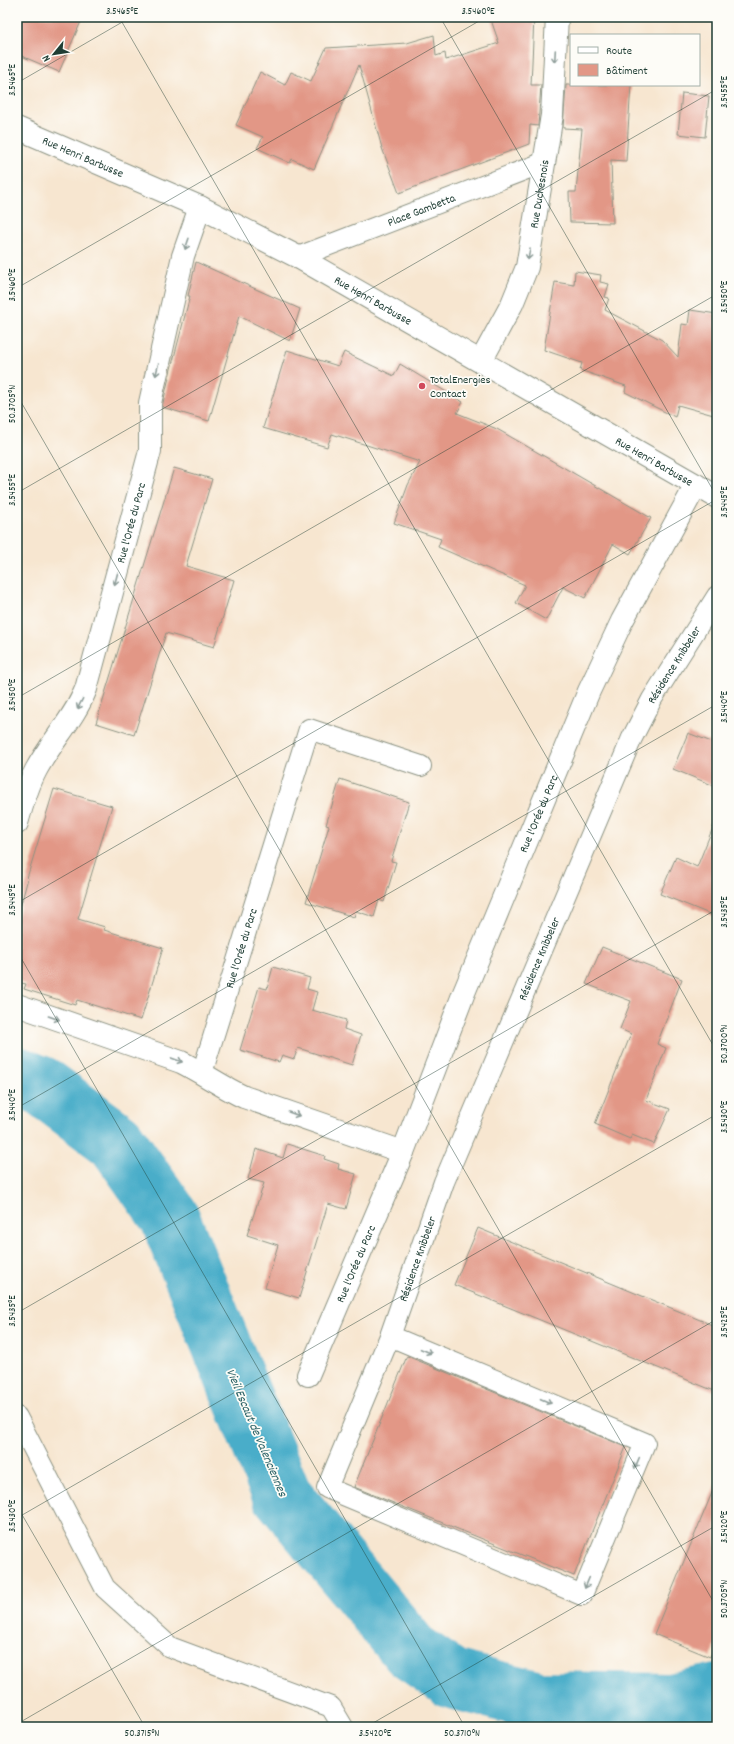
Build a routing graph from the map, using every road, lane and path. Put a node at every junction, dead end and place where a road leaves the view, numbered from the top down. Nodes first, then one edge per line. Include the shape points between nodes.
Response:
1 (557, 17) edge
2 (17, 128) edge
3 (545, 162) junction
4 (200, 207) junction
5 (298, 257) junction
6 (481, 361) junction
7 (696, 485) junction
8 (717, 497) edge
9 (717, 596) edge
10 (421, 766) dead end
11 (17, 823) edge
12 (17, 1005) edge
13 (202, 1073) junction
14 (403, 1152) junction
15 (390, 1336) junction
16 (308, 1375) dead end
17 (17, 1417) edge
18 (343, 1727) edge

1 -> 3 street, Rue Duchesnois via 552,115
2 - 4 street, Rue Henri Barbusse
3 - 5 lane, Place Gambetta
3 -> 6 street, Rue Duchesnois via 525,273 512,304
4 - 5 street, Rue Henri Barbusse
4 -> 11 street, Rue l'Orée du Parc via 183,256 150,403 150,450 86,689 71,720 36,769 27,787
5 - 6 street, Rue Henri Barbusse
6 - 7 street, Rue Henri Barbusse
7 - 8 street, Rue Henri Barbusse
7 - 14 street, Rue l'Orée du Parc via 622,622 589,691 463,995
9 - 15 lane, Résidence Knibbeler via 652,699 632,738 444,1182
10 - 13 lane, Rue l'Orée du Parc via 309,729
12 -> 13 street via 181,1062
13 -> 14 street via 229,1091 244,1097
14 - 16 street, Rue l'Orée du Parc
15 -> 15 lane, Résidence Knibbeler via 645,1443 582,1595 327,1488
17 - 18 lane via 105,1588 170,1647 331,1707

